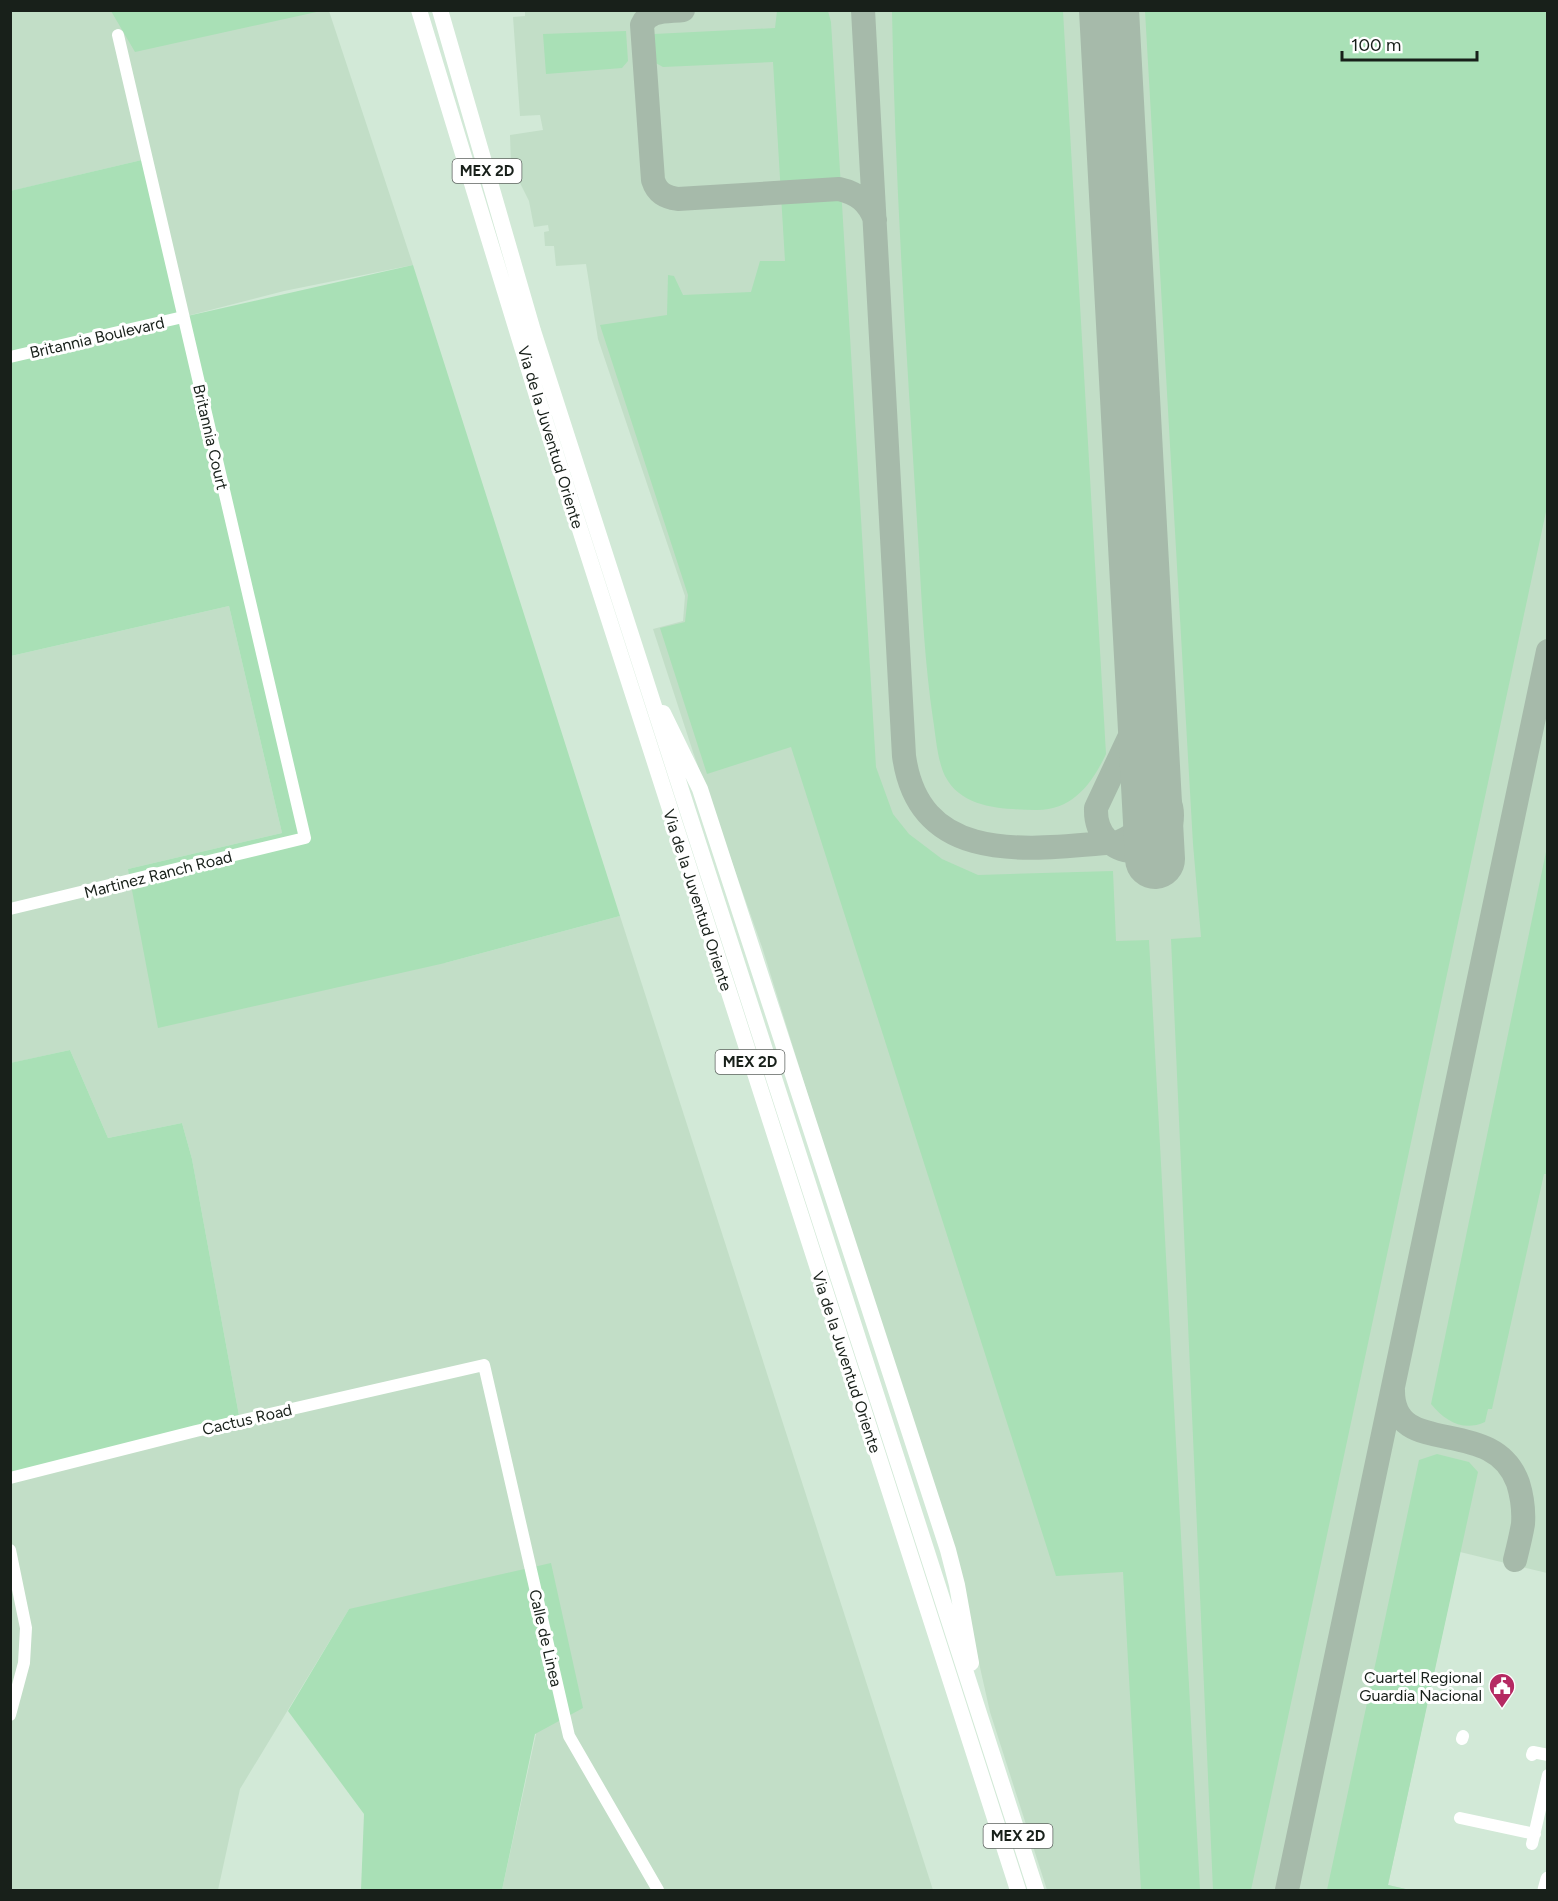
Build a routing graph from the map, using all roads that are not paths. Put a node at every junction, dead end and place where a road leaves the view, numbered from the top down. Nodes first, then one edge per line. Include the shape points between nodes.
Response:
1 (419, 10) edge
2 (440, 10) edge
3 (118, 35) dead end
4 (183, 317) junction
5 (527, 334) junction
6 (10, 357) edge
7 (305, 838) joint
8 (10, 909) edge
9 (484, 1365) joint
10 (10, 1478) edge
11 (10, 1550) edge
12 (10, 1715) edge
13 (1532, 1755) dead end
14 (1548, 1755) edge
15 (1548, 1775) edge
16 (1460, 1818) dead end
17 (1548, 1879) edge
18 (658, 1890) edge
19 (1018, 1890) edge
20 (1036, 1890) edge
21 (1545, 1890) edge

1 - 5 highway, Via de la Juventud Oriente / MEX 2D
2 - 5 highway, Via de la Juventud Oriente / MEX 2D
3 - 4 street, Britannia Court
4 - 6 street, Britannia Boulevard
4 - 7 street, Britannia Court
5 - 19 highway, Via de la Juventud Oriente / MEX 2D via 657,772
5 - 20 highway, Via de la Juventud Oriente / MEX 2D via 644,679
7 - 8 street, Martinez Ranch Road
9 - 10 street, Cactus Road
9 - 18 street, Calle de Linea via 569,1736
11 - 12 street via 26,1628 24,1663
13 - 14 street
15 - 16 street via 1534,1839
17 - 21 main road

